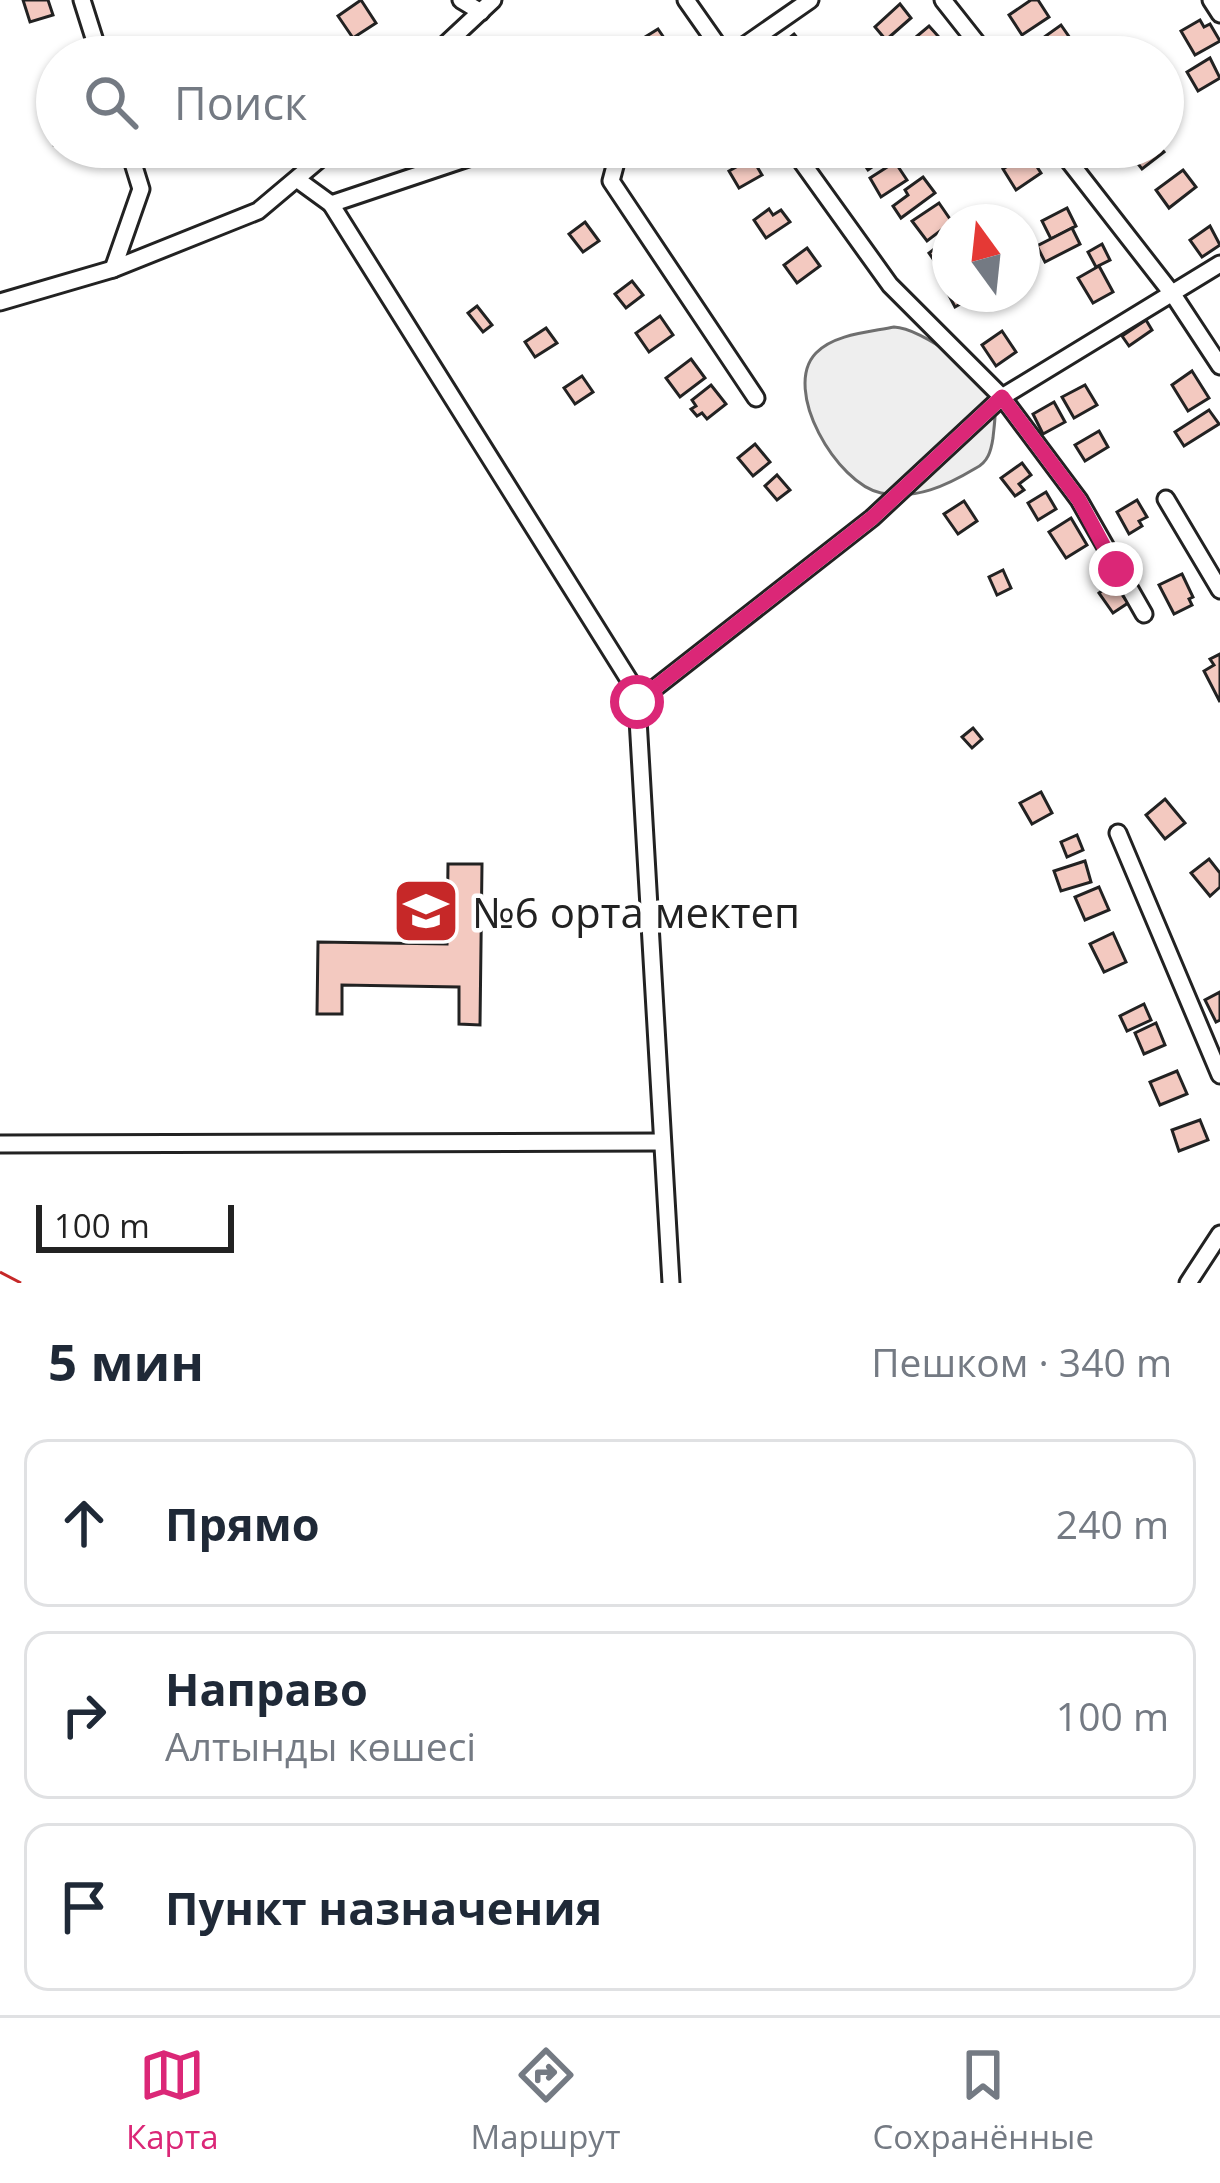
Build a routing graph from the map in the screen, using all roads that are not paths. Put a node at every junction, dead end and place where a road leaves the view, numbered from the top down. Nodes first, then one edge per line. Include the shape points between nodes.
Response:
1 (82, 0) edge
2 (461, 0) edge
3 (686, 0) edge
4 (810, 0) edge
5 (943, 0) edge
6 (1211, 0) edge
7 (487, 6) edge
8 (1220, 14) edge
9 (93, 36) edge
10 (455, 36) edge
11 (712, 36) edge
12 (758, 36) edge
13 (971, 36) edge
14 (134, 168) edge
15 (311, 168) edge
16 (438, 168) edge
17 (614, 168) edge
18 (806, 168) edge
19 (1074, 168) edge
20 (298, 180) junction
21 (331, 204) junction
22 (1220, 264) edge
23 (113, 268) junction
24 (1174, 296) junction
25 (0, 302) edge
26 (1220, 366) edge
27 (1002, 397) junction
28 (756, 398) dead end
29 (1166, 499) dead end
30 (1220, 590) edge
31 (1144, 614) dead end
32 (641, 699) junction
33 (1118, 833) dead end
34 (1220, 1075) edge
35 (661, 1142) junction
36 (0, 1144) edge
37 (1220, 1234) edge
38 (671, 1283) edge
39 (1188, 1283) edge

1 - 9 street
2 - 7 street
3 - 11 street
4 - 12 street
5 - 13 street
6 - 8 street
7 - 10 street
14 - 23 street via 141,189
15 - 20 street
16 - 21 street
17 - 28 street via 611,181
18 - 27 street via 890,285
19 - 24 street
20 - 21 street
20 - 23 street via 258,211
21 - 32 street
22 - 24 street
23 - 25 street
24 - 26 street
24 - 27 street
27 - 31 street via 1079,500
27 - 32 street via 872,518
29 - 30 street
32 - 35 street
33 - 34 street
35 - 36 street
35 - 38 street
37 - 39 street

